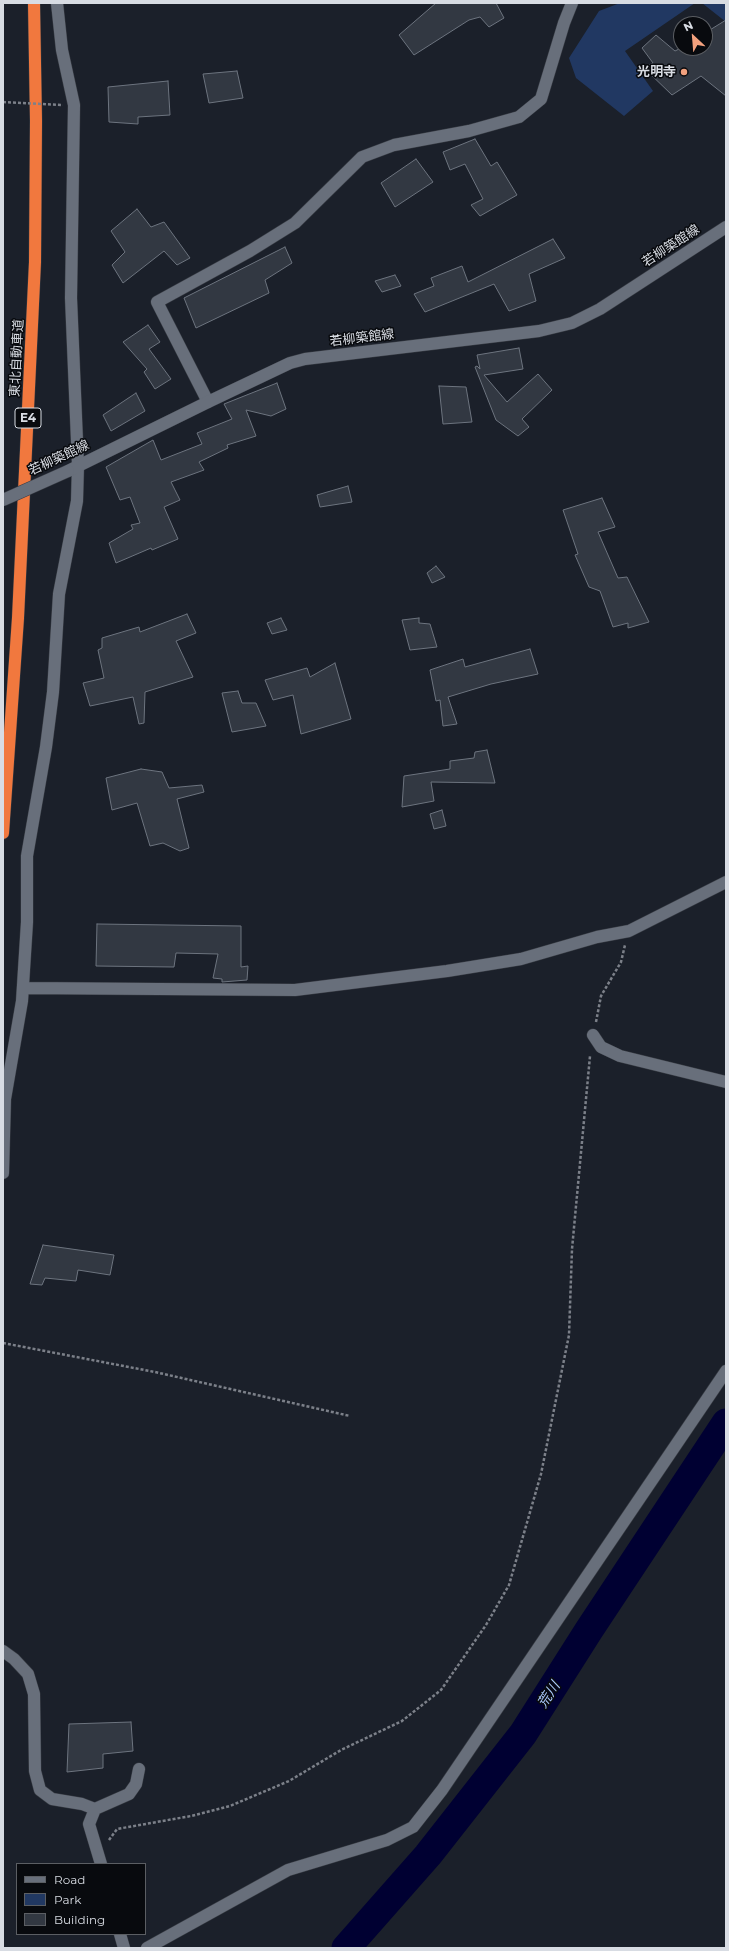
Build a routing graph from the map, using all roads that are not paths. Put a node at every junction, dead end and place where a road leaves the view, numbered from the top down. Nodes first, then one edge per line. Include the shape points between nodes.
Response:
1 (34, 3) edge
2 (57, 3) edge
3 (572, 3) edge
4 (726, 227) edge
5 (208, 402) junction
6 (73, 468) junction
7 (3, 500) edge
8 (3, 833) edge
9 (726, 882) edge
10 (23, 988) junction
11 (593, 1035) road end
12 (726, 1082) edge
13 (3, 1173) edge
14 (726, 1371) edge
15 (3, 1651) edge
16 (139, 1769) dead end
17 (96, 1809) junction
18 (101, 1863) edge
19 (120, 1935) edge
20 (124, 1948) edge
21 (147, 1948) edge

1 - 8 highway, 東北自動車道 / E4 via 35,262 18,618
2 - 6 street via 62,50 74,105 71,298
3 - 5 street via 541,100 519,117 469,131 394,145 362,157 295,223 250,252 157,302
4 - 5 street, 若柳築館線 via 600,309 572,322 539,331 305,359 290,363
5 - 6 street, 若柳築館線
6 - 7 street, 若柳築館線, bridge
6 - 10 street via 77,501 59,594 53,692 27,856
9 - 10 street via 629,931 521,959 447,971 295,990
10 - 13 street via 5,1100
11 - 12 street via 601,1047 620,1056
14 - 21 street via 442,1790 413,1827 387,1840 288,1870
15 - 17 street via 28,1674 34,1694 35,1771 40,1790 52,1799
16 - 17 street via 136,1784 129,1794
17 - 18 street via 89,1824
19 - 20 street

